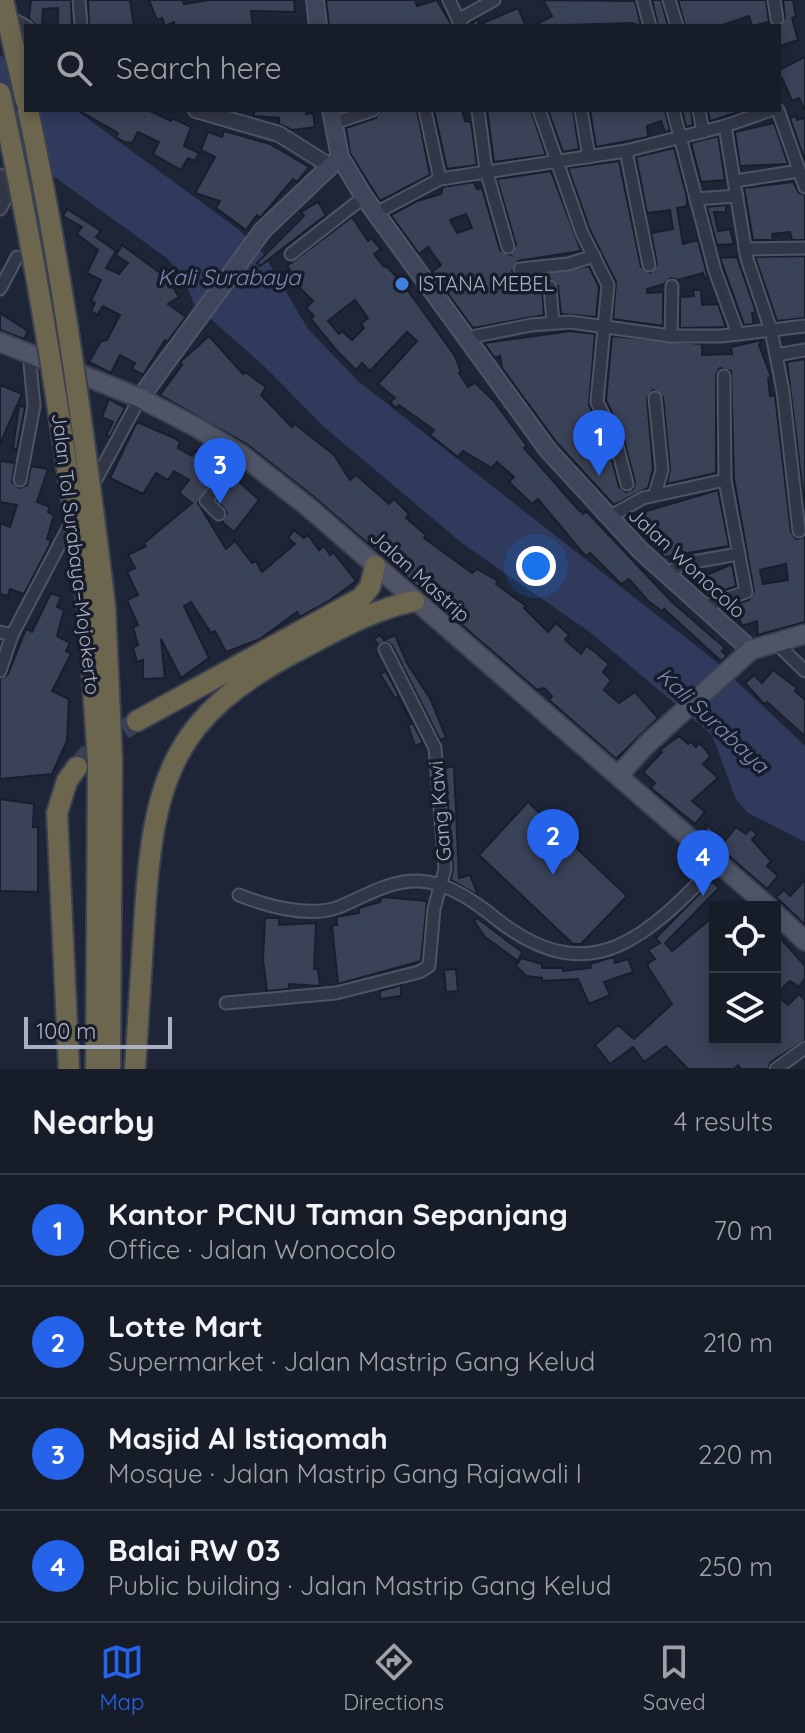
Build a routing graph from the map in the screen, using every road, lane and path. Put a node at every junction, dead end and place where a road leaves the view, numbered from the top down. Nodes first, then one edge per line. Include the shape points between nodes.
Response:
1 (3, 0) edge
2 (79, 0) edge
3 (315, 0) edge
4 (449, 0) edge
5 (494, 0) edge
6 (643, 0) edge
7 (669, 0) edge
8 (774, 0) edge
9 (0, 14) edge
10 (777, 19) dead end
11 (460, 23) edge
12 (81, 24) edge
13 (318, 24) edge
14 (649, 24) edge
15 (676, 24) edge
16 (24, 27) edge
17 (24, 92) edge
18 (0, 93) edge
19 (28, 112) edge
20 (203, 112) edge
21 (361, 112) edge
22 (425, 112) edge
23 (478, 112) edge
24 (540, 112) edge
25 (581, 112) edge
26 (674, 112) edge
27 (699, 112) edge
28 (765, 112) edge
29 (779, 112) edge
30 (332, 117) edge
31 (725, 126) junction
32 (703, 132) junction
33 (680, 138) junction
34 (626, 151) junction
35 (589, 157) junction
36 (335, 161) junction
37 (556, 162) junction
38 (486, 170) junction
39 (799, 171) junction
40 (0, 175) edge
41 (440, 179) junction
42 (735, 181) junction
43 (805, 187) edge
44 (737, 196) junction
45 (364, 197) junction
46 (696, 199) junction
47 (0, 209) edge
48 (376, 213) junction
49 (508, 247) dead end
50 (805, 248) edge
51 (745, 249) junction
52 (291, 254) dead end
53 (594, 256) junction
54 (17, 257) dead end
55 (649, 265) dead end
56 (520, 269) dead end
57 (672, 286) dead end
58 (550, 287) dead end
59 (0, 289) edge
60 (553, 323) junction
61 (805, 326) edge
62 (603, 327) junction
63 (771, 330) junction
64 (738, 334) junction
65 (671, 336) junction
66 (466, 338) junction
67 (0, 342) edge
68 (805, 350) edge
69 (29, 353) junction
70 (776, 355) junction
71 (724, 376) dead end
72 (140, 398) junction
73 (655, 398) dead end
74 (242, 455) junction
75 (20, 480) dead end
76 (725, 480) junction
77 (627, 484) dead end
78 (655, 494) junction
79 (219, 514) dead end
80 (609, 517) junction
81 (799, 531) dead end
82 (738, 554) junction
83 (375, 566) junction
84 (666, 575) junction
85 (414, 601) junction
86 (702, 607) junction
87 (96, 609) junction
88 (6, 634) edge
89 (805, 634) edge
90 (775, 642) junction
91 (385, 649) dead end
92 (745, 655) junction
93 (0, 671) edge
94 (805, 671) edge
95 (137, 721) tunnel mouth
96 (77, 767) tunnel mouth
97 (619, 775) junction
98 (719, 862) junction
99 (440, 885) junction
100 (239, 895) dead end
101 (762, 901) edge
102 (781, 919) edge
103 (805, 941) edge
104 (226, 1003) dead end
105 (805, 1048) edge
106 (69, 1069) edge
107 (96, 1069) edge
108 (110, 1069) edge
109 (135, 1069) edge
110 (776, 1069) edge

1 - 17 highway, bridge
2 - 12 street
3 - 13 main road
4 - 11 street
5 - 11 street
6 - 14 street
7 - 15 street
8 - 10 street
9 - 16 street
18 - 87 highway, Jalan Tol Surabaya–Mojokerto, bridge
19 - 87 highway, Jalan Tol Surabaya–Mojokerto, bridge via 82,418
20 - 36 street via 279,134
21 - 30 street
22 - 41 street
23 - 38 street
24 - 37 street
25 - 35 street
26 - 33 street
27 - 32 street
28 - 31 street
29 - 39 street
30 - 36 main road
31 - 32 street
31 - 42 street
32 - 33 street
33 - 34 street
33 - 46 street
34 - 35 street
34 - 55 street
35 - 37 street
36 - 45 main road, Jalan Wonocolo
36 - 72 main road via 263,230
37 - 38 street
37 - 53 street
38 - 41 street
38 - 49 street
39 - 42 street
39 - 43 street
40 - 47 street via 5,200
41 - 48 street
42 - 44 street
44 - 46 street
44 - 51 street
45 - 48 main road, Jalan Wonocolo
45 - 52 street
46 - 64 street
48 - 66 main road, Jalan Wonocolo
50 - 51 street
51 - 63 street
53 - 56 street
53 - 62 street via 608,285
54 - 59 street
57 - 65 street
58 - 60 street
60 - 62 street
60 - 66 street
61 - 63 street
62 - 65 street
62 - 77 street via 597,402 615,438
63 - 64 street
63 - 70 street
64 - 65 street
66 - 80 main road, Jalan Wonocolo via 548,450
67 - 69 main road, Jalan Mastrip
68 - 70 street
69 - 72 main road, Jalan Mastrip
69 - 75 street via 34,406
70 - 81 street
71 - 76 street
72 - 74 main road, Jalan Mastrip
72 - 88 street
73 - 78 street via 662,470
74 - 79 street via 206,501
74 - 83 main road, Jalan Mastrip
76 - 78 street
76 - 82 street
78 - 80 street
80 - 84 main road, Jalan Wonocolo
82 - 84 street via 682,564
82 - 86 street via 745,595
83 - 85 main road, Jalan Mastrip
83 - 95 highway via 361,598
84 - 86 main road, Jalan Wonocolo
85 - 97 main road, Jalan Mastrip
85 - 109 highway via 374,611 245,681 219,701 187,742 167,776 154,819
86 - 92 main road, Jalan Wonocolo
87 - 107 highway, Jalan Tol Surabaya–Mojokerto
87 - 108 highway, Jalan Tol Surabaya–Mojokerto via 112,760
88 - 93 street
89 - 90 main road
90 - 92 main road
90 - 94 street
91 - 99 street, Gang Kawi via 435,748 445,869
92 - 97 main road
96 - 106 highway via 57,813
97 - 98 main road, Jalan Mastrip
98 - 99 street via 664,919 622,943 584,954 568,955 533,944
98 - 101 main road, Jalan Mastrip
99 - 100 street via 402,881 338,907 308,912
99 - 104 street, Gang Kawi via 432,959 426,969 336,993
102 - 103 main road
105 - 110 street

